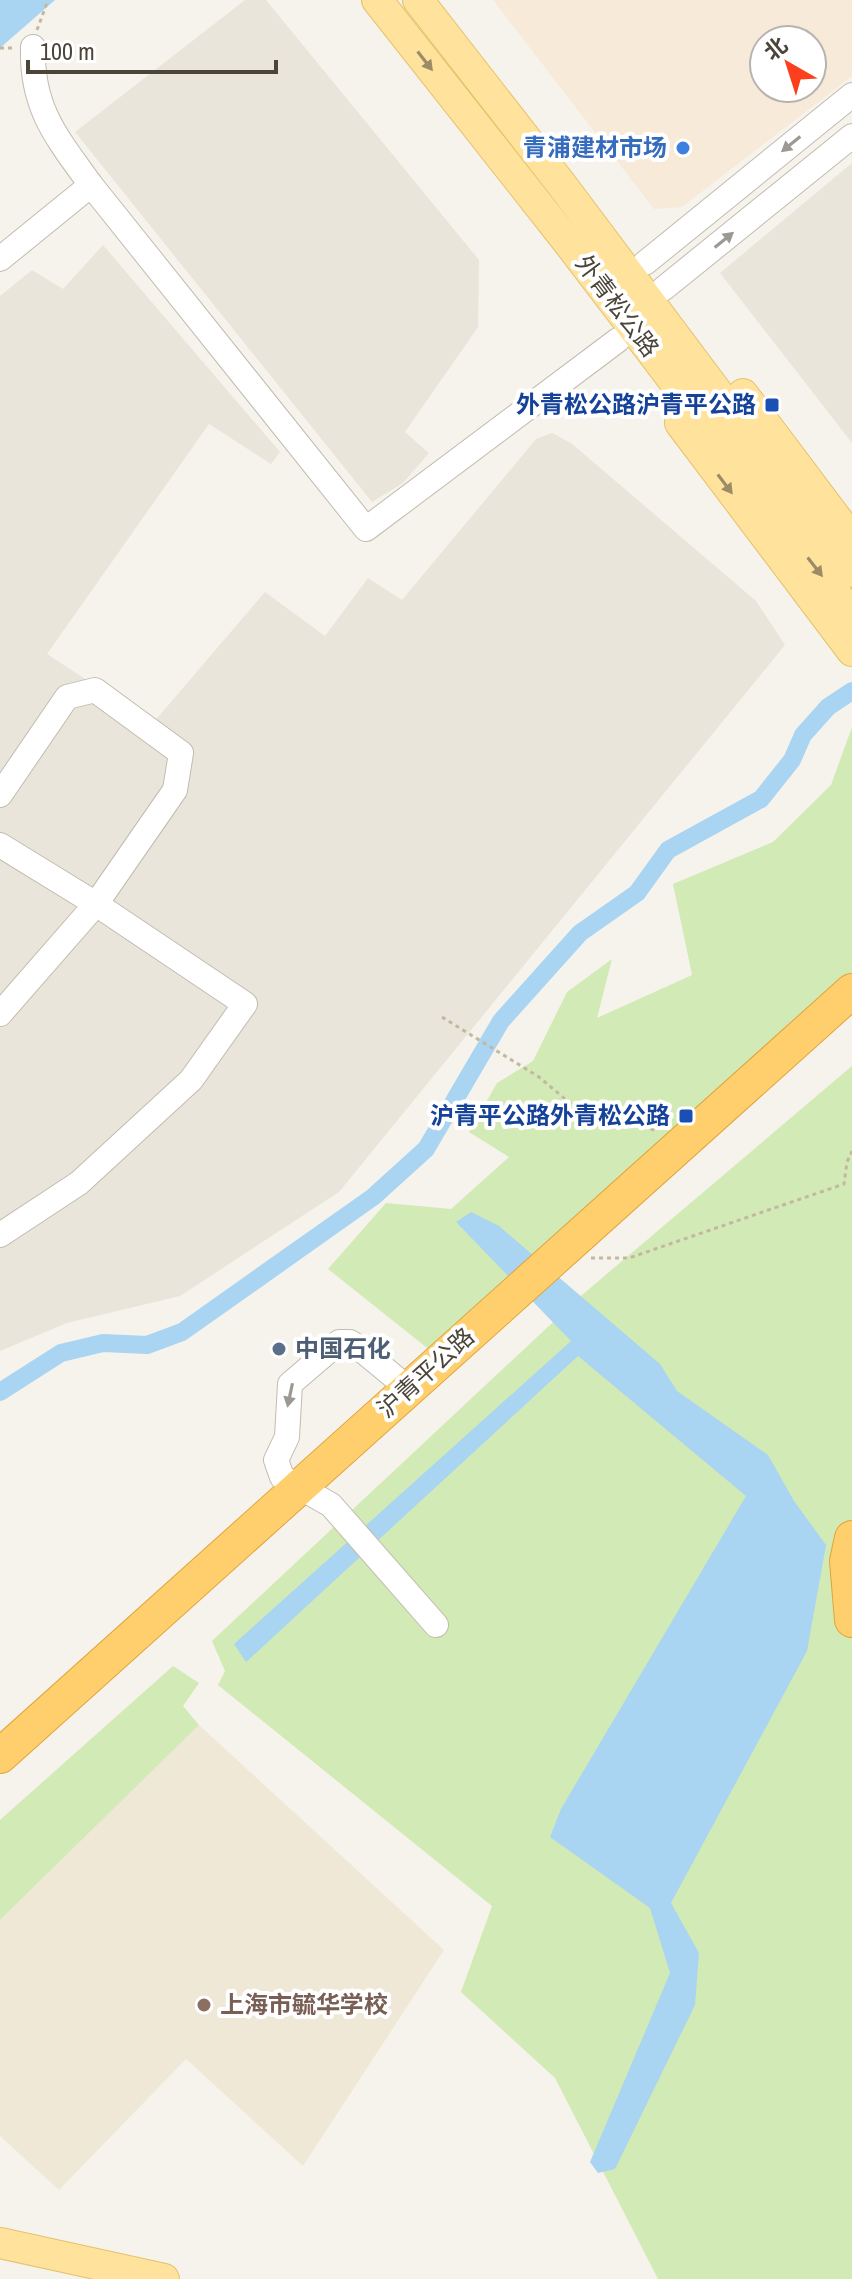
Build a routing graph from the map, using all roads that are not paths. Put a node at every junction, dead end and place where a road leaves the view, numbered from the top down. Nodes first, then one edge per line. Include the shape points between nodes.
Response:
1 (377, 0) edge
2 (418, 0) edge
3 (33, 47) dead end
4 (852, 95) edge
5 (523, 135) junction
6 (852, 136) edge
7 (490, 144) junction
8 (91, 185) junction
9 (0, 259) edge
10 (645, 263) junction
11 (663, 289) junction
12 (618, 340) junction
13 (788, 511) junction
14 (852, 539) edge
15 (852, 572) edge
16 (852, 615) edge
17 (850, 649) edge
18 (0, 795) edge
19 (0, 845) edge
20 (96, 904) junction
21 (852, 991) edge
22 (0, 1014) edge
23 (852, 1022) edge
24 (0, 1235) edge
25 (568, 1265) junction
26 (518, 1306) junction
27 (409, 1389) junction
28 (310, 1491) junction
29 (852, 1538) edge
30 (852, 1620) edge
31 (436, 1625) dead end
32 (93, 1686) junction
33 (0, 1756) edge
34 (0, 1784) edge
35 (0, 2243) edge
36 (164, 2279) edge

1 -> 7 main road, 外青松公路
2 - 5 main road, 外青松公路
3 - 8 street via 38,103
4 -> 10 street
5 - 10 main road via 580,185
5 - 13 main road, 外青松公路
11 -> 6 street
7 - 12 main road via 542,235
7 - 13 main road, 外青松公路
8 - 9 street
8 - 12 street via 366,529
10 - 11 main road
11 - 14 main road
12 -> 17 main road
13 - 15 main road, 外青松公路
13 -> 16 main road, 外青松公路
18 - 20 street via 67,697 95,690 181,753 175,790
19 - 20 street
20 - 22 street
20 - 24 street via 245,1004 180,1091 79,1183
21 - 25 highway, 沪青平公路 via 673,1152
23 - 25 highway, 沪青平公路
25 - 26 highway, 沪青平公路
26 - 27 highway, 沪青平公路
26 - 28 highway, 沪青平公路
27 - 28 highway, 沪青平公路
27 -> 28 street via 344,1341 290,1384 287,1437 276,1460 282,1477
28 - 31 street via 331,1505
28 - 32 highway, 沪青平公路
29 - 30 highway via 847,1561
32 - 33 highway, 沪青平公路
32 - 34 highway, 沪青平公路
35 - 36 main road

